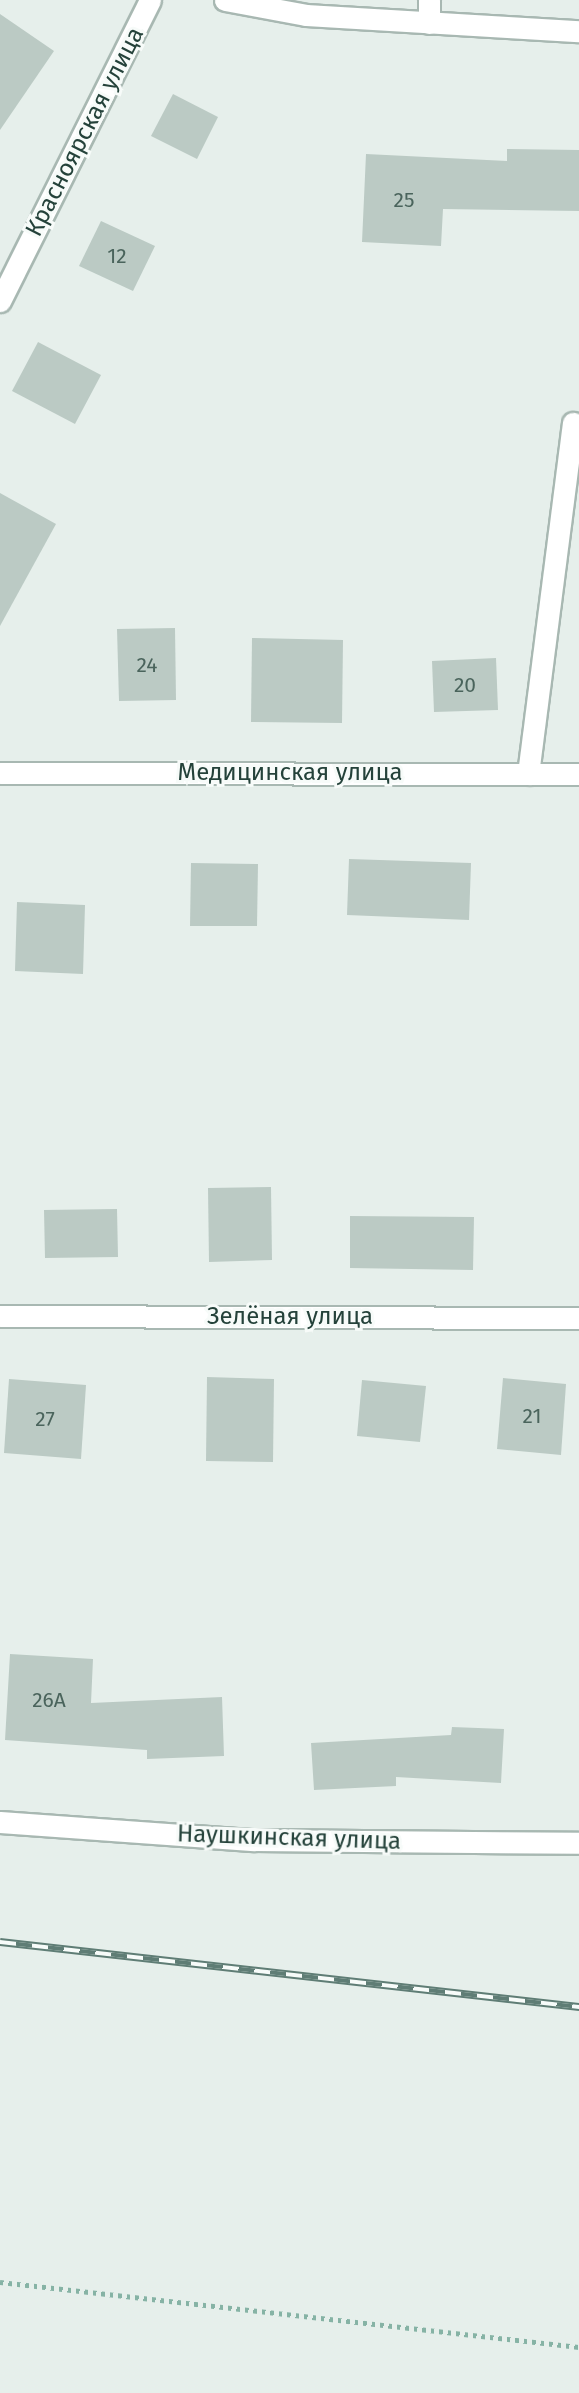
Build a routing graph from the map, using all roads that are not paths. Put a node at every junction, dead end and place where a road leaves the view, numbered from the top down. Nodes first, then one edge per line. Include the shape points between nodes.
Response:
1 (150, 0) edge
2 (225, 0) edge
3 (429, 0) edge
4 (429, 23) junction
5 (579, 32) edge
6 (0, 301) edge
7 (573, 423) dead end
8 (0, 773) edge
9 (528, 774) junction
10 (579, 774) edge
11 (0, 1315) edge
12 (579, 1318) edge
13 (0, 1822) edge
14 (579, 1843) edge

1 - 6 street, Красноярская улица
2 - 4 street via 306,15
3 - 4 street
4 - 5 street
7 - 9 street
8 - 9 street, Медицинская улица
9 - 10 street, Медицинская улица
11 - 12 street, Зелёная улица
13 - 14 street, Наушкинская улица via 254,1840

